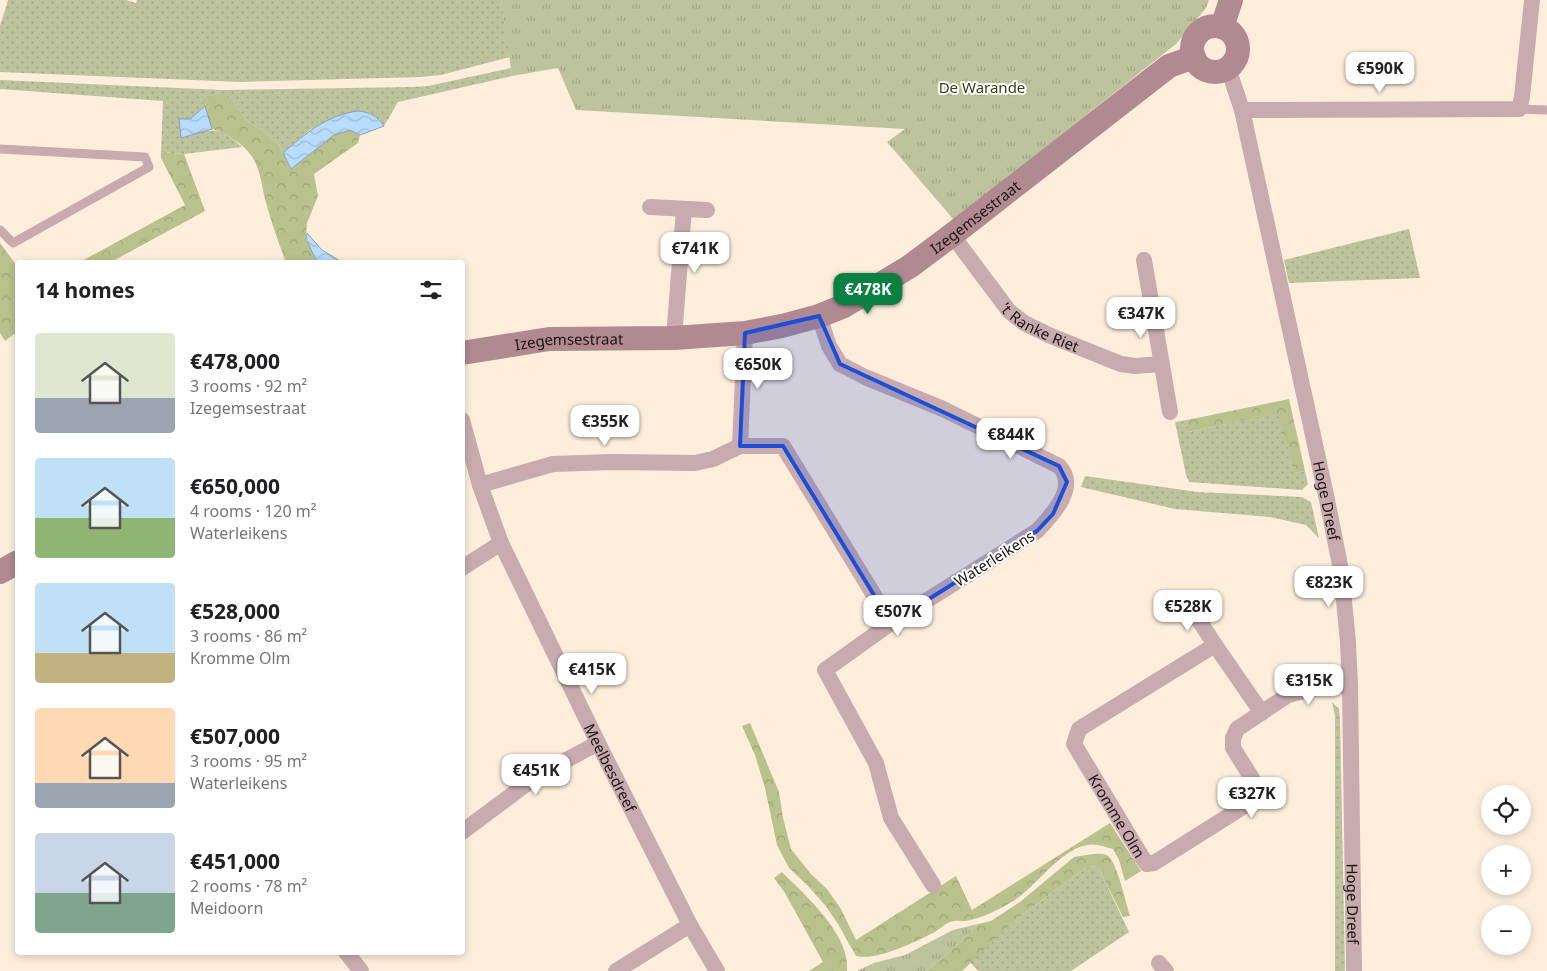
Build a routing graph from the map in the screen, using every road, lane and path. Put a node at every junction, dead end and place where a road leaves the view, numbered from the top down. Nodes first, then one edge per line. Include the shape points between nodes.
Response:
1 (1231, 0) edge
2 (1532, 0) edge
3 (1222, 27) junction
4 (1194, 57) junction
5 (1228, 68) junction
6 (1519, 109) junction
7 (1242, 110) junction
8 (1547, 110) edge
9 (0, 149) edge
10 (650, 207) dead end
11 (684, 209) junction
12 (706, 210) dead end
13 (0, 230) edge
14 (952, 235) junction
15 (1144, 260) dead end
16 (819, 316) junction
17 (745, 333) junction
18 (674, 338) junction
19 (465, 352) edge
20 (1161, 364) junction
21 (1170, 412) dead end
22 (465, 431) edge
23 (740, 446) junction
24 (480, 485) junction
25 (501, 543) junction
26 (15, 564) edge
27 (465, 566) edge
28 (0, 572) edge
29 (1186, 602) dead end
30 (890, 623) junction
31 (1215, 644) junction
32 (1350, 685) junction
33 (1262, 713) junction
34 (598, 744) junction
35 (465, 830) edge
36 (933, 885) dead end
37 (690, 926) junction
38 (348, 955) edge
39 (360, 971) edge
40 (616, 971) edge
41 (717, 971) edge
42 (1354, 971) edge

1 - 3 street
2 - 6 street
3 - 4 street via 1212,26 1198,33 1192,47
3 - 5 street via 1238,45 1234,63
4 - 5 street via 1204,70 1220,72
4 - 14 street, Izegemsestraat via 1169,66
5 - 7 street, Hoge Dreef
6 - 7 street
6 - 8 lane
7 - 32 street, Hoge Dreef via 1341,570
9 - 13 lane via 145,157 149,167 13,243
10 - 11 street
11 - 12 street
11 - 18 street
14 - 16 street, Izegemsestraat via 872,290
14 - 20 street, 't Ranke Riet via 1008,311 1024,323 1121,364
15 - 20 street
16 - 17 street, Izegemsestraat
16 - 30 street, Waterleikens via 829,346 840,364 943,409 1059,466 1065,473 1065,492 1053,514 1037,531
17 - 18 street, Izegemsestraat
17 - 23 street
18 - 19 street, Izegemsestraat via 549,340
20 - 21 street
22 - 24 street, Meelbesdreef
23 - 24 street via 695,464 553,464
23 - 30 street via 783,446
24 - 25 street, Meelbesdreef
25 - 27 street
25 - 34 street, Meelbesdreef
26 - 28 street
29 - 31 street
30 - 36 street, Waterleikens via 824,670 876,764 891,818
31 - 33 street
31 - 33 street, Kromme Olm via 1079,729 1074,744 1147,864 1154,863 1254,800 1257,792 1255,783 1233,748 1233,738 1236,729
32 - 33 street, Kromme Olm via 1288,695
32 - 42 street, Hoge Dreef
34 - 35 street via 537,776
34 - 37 street, Meelbesdreef
37 - 40 street
37 - 41 street, Meelbesdreef
38 - 39 street

